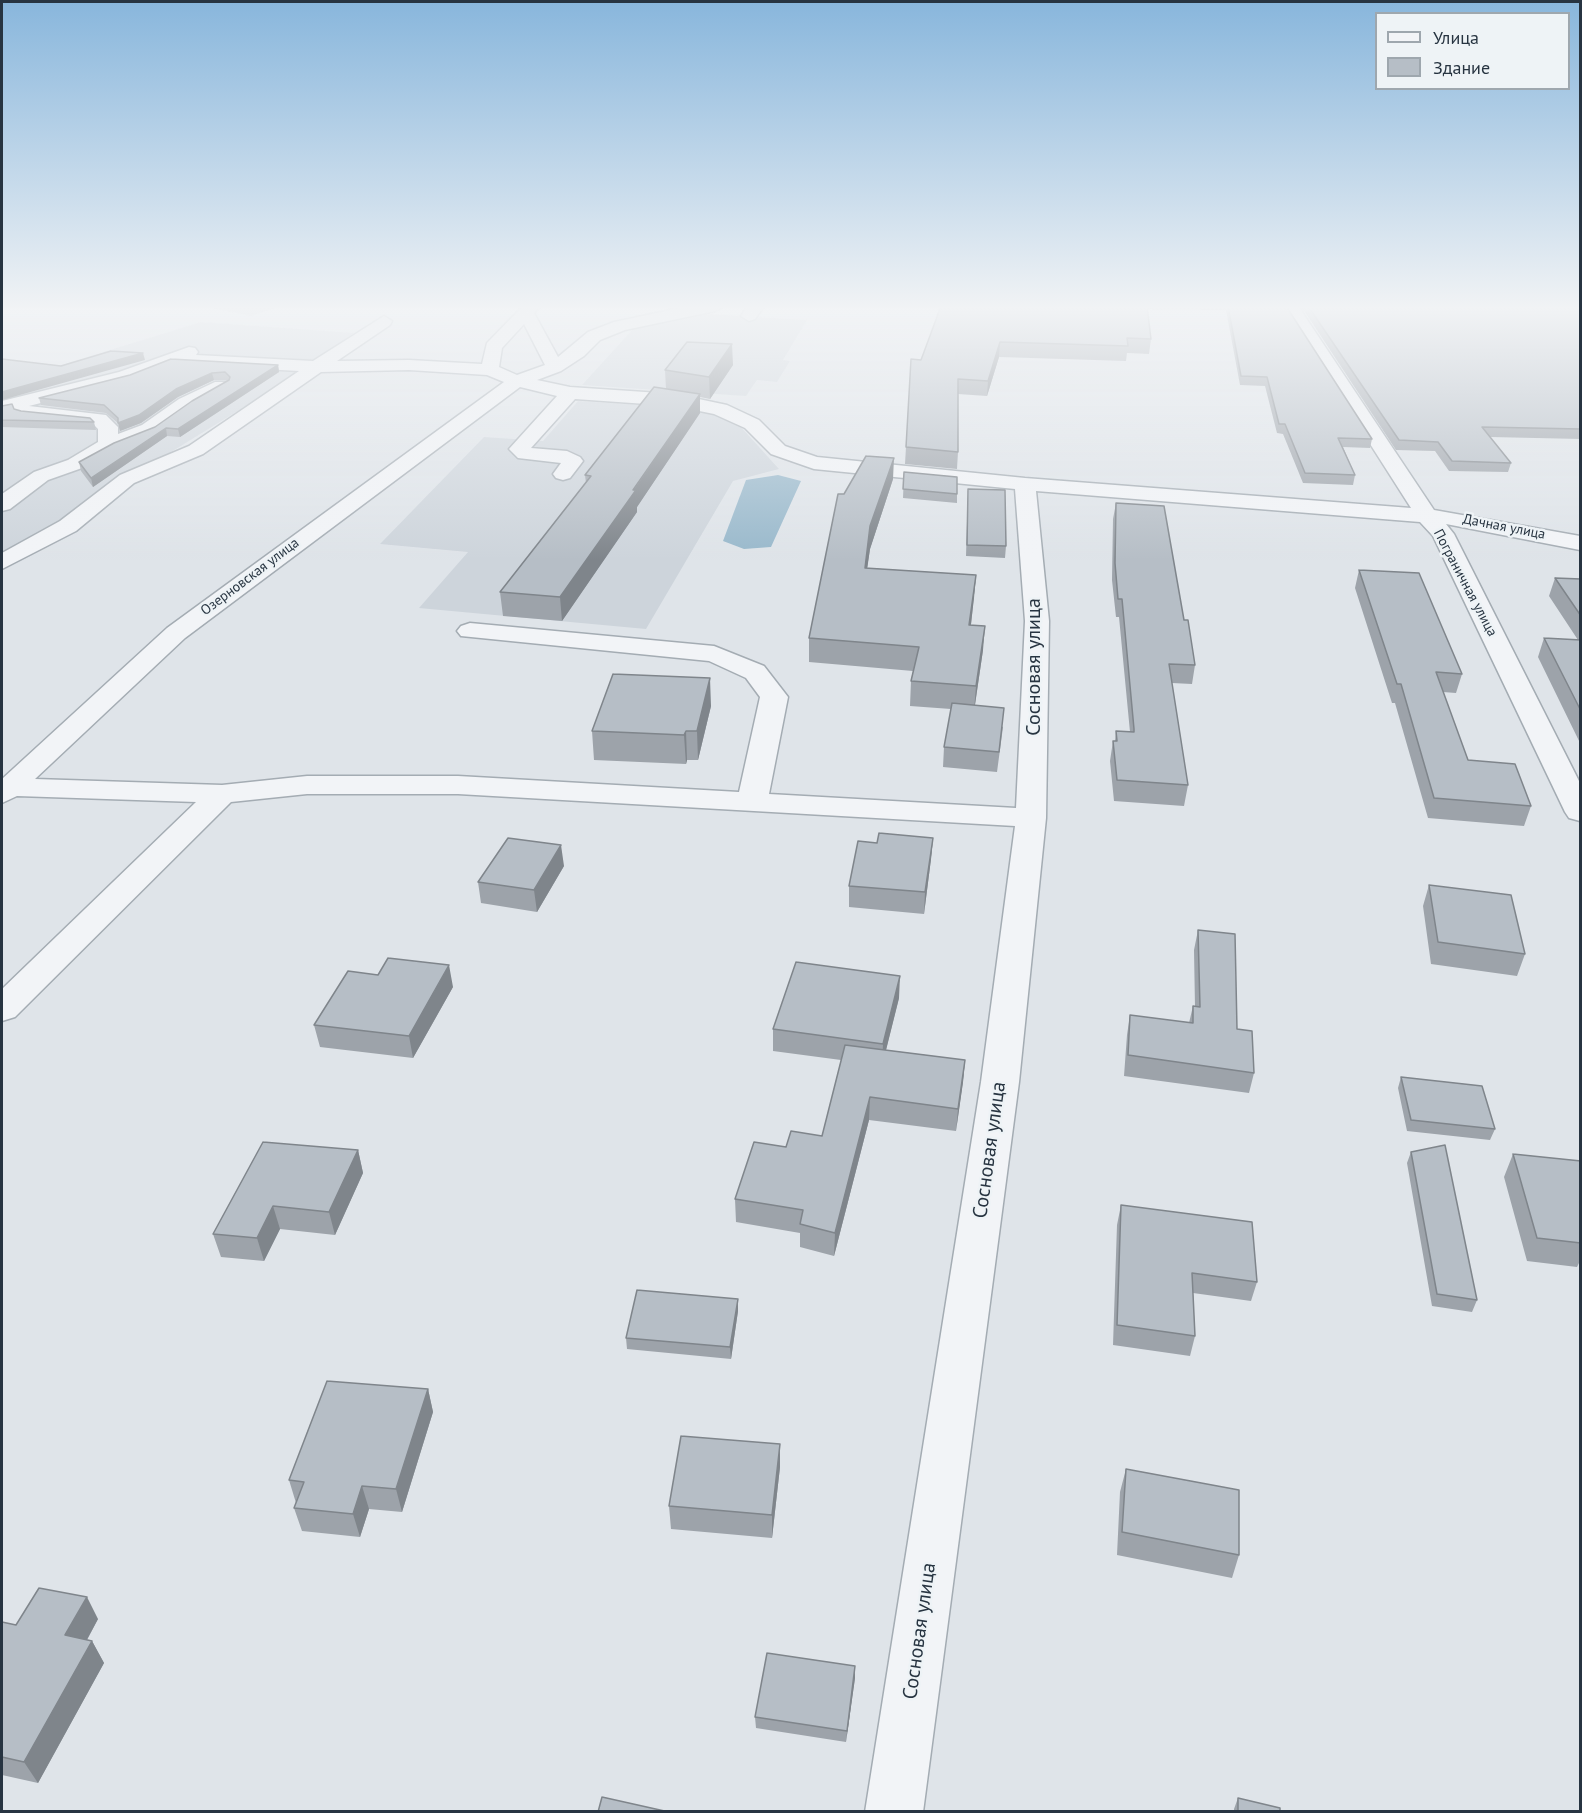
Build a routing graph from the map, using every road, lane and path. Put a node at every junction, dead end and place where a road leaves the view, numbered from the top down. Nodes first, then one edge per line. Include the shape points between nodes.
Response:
1 (69, 391) edge
2 (212, 391) edge
3 (283, 391) edge
4 (504, 391) edge
5 (559, 391) edge
6 (1346, 391) edge
7 (570, 393) junction
8 (2, 408) edge
9 (108, 445) junction
10 (563, 474) dead end
11 (1025, 484) junction
12 (2, 504) edge
13 (1428, 516) junction
14 (1581, 543) edge
15 (2, 562) edge
16 (470, 631) dead end
17 (7, 791) edge
18 (222, 794) junction
19 (752, 802) junction
20 (1581, 812) edge
21 (1032, 818) junction
22 (2, 1009) edge
23 (894, 1812) edge

1 - 8 street
2 - 9 street via 149,429
3 - 15 street via 196,450 127,479 68,526
4 - 17 street, Озерновская улица via 176,633
5 - 7 street, Дачная улица
6 - 13 street, Пограничная улица
7 - 10 street via 519,449 525,454 567,457 573,461
7 - 11 street, Дачная улица via 675,400 720,409 752,424 778,450 814,463
8 - 9 street via 99,418 108,427
9 - 12 street via 75,464 41,476
11 - 13 street, Дачная улица
11 - 21 street, Сосновая улица via 1037,621
13 - 14 street, Дачная улица
13 - 20 street, Пограничная улица via 1443,534
16 - 19 street via 714,654 755,672 774,697
17 - 18 street
18 - 19 street via 307,784 458,785
18 - 22 street
19 - 21 street
21 - 23 street, Сосновая улица via 1000,1082

